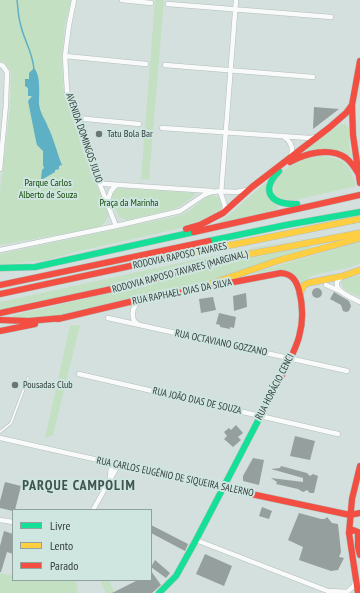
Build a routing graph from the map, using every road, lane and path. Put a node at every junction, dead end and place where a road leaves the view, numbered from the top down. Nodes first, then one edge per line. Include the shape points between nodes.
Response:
1 (74, 0) edge
2 (122, 0) edge
3 (236, 0) edge
4 (151, 3) dead end
5 (168, 4) dead end
6 (235, 9) junction
7 (331, 17) dead end
8 (65, 56) junction
9 (360, 61) edge
10 (146, 64) dead end
11 (0, 65) edge
12 (165, 65) dead end
13 (230, 70) junction
14 (313, 77) dead end
15 (352, 105) junction
16 (76, 118) junction
17 (139, 124) dead end
18 (162, 128) dead end
19 (2, 130) edge
20 (226, 131) junction
21 (282, 136) junction
22 (318, 136) junction
23 (1, 147) edge
24 (290, 158) junction
25 (0, 169) edge
26 (358, 173) junction
27 (100, 182) junction
28 (360, 183) edge
29 (116, 185) junction
30 (252, 187) junction
31 (196, 190) junction
32 (221, 191) junction
33 (360, 195) edge
34 (338, 200) junction
35 (196, 201) junction
36 (107, 203) junction
37 (360, 212) edge
38 (222, 213) junction
39 (360, 219) edge
40 (116, 226) junction
41 (360, 233) edge
42 (360, 238) edge
43 (0, 250) edge
44 (106, 251) junction
45 (0, 268) edge
46 (360, 270) edge
47 (343, 276) junction
48 (0, 285) edge
49 (326, 285) dead end
50 (335, 286) junction
51 (193, 290) junction
52 (0, 294) edge
53 (300, 296) junction
54 (142, 300) junction
55 (360, 302) edge
56 (0, 313) edge
57 (62, 318) junction
58 (108, 318) dead end
59 (0, 320) edge
60 (141, 325) junction
61 (0, 331) edge
62 (290, 358) junction
63 (347, 371) dead end
64 (79, 374) dead end
65 (28, 378) dead end
66 (260, 416) junction
67 (0, 432) edge
68 (338, 434) dead end
69 (0, 438) edge
70 (114, 464) junction
71 (360, 466) edge
72 (230, 474) junction
73 (223, 488) junction
74 (237, 491) junction
75 (95, 509) edge
76 (360, 509) edge
77 (360, 513) edge
78 (350, 515) junction
79 (0, 520) edge
80 (12, 522) edge
81 (349, 533) junction
82 (196, 540) junction
83 (360, 556) edge
84 (356, 580) junction
85 (328, 590) junction
86 (159, 593) edge
87 (333, 593) edge
88 (358, 593) edge

1 - 8 street, AVENIDA DOMINGOS JULIO
2 - 4 street
3 - 6 street
5 - 6 street
6 - 7 street
6 - 13 street
8 - 10 street
8 - 16 street, AVENIDA DOMINGOS JULIO via 68,91
9 - 15 main road
11 - 19 street via 7,72
12 - 13 street
13 - 14 street
13 - 20 street
15 - 22 main road
15 - 26 main road
16 - 17 street
16 - 27 street, AVENIDA DOMINGOS JULIO
18 - 20 street
19 - 23 street
20 - 21 street
20 - 32 street
21 - 22 street
21 - 24 street via 291,143
22 - 24 main road
23 - 25 street
24 - 30 main road
26 - 28 main road
26 - 34 main road via 345,157 324,152 302,156 292,161 273,176 270,182 269,193 272,199 280,203 290,205
27 - 29 street
27 - 36 street, AVENIDA DOMINGOS JULIO
29 - 31 street
29 - 36 street
30 - 32 street via 236,192
30 - 38 main road
31 - 32 street
31 - 35 street via 200,194
32 - 35 street via 208,193
32 - 38 street via 225,206
33 - 34 main road
34 - 44 main road
35 - 40 street via 180,211
36 - 40 street, AVENIDA DOMINGOS JULIO
37 - 48 main road, RODOVIA RAPOSO TAVARES via 279,226
38 - 44 main road via 194,227
39 - 52 main road, RODOVIA RAPOSO TAVARES
40 - 43 street
41 - 56 main road, RODOVIA RAPOSO TAVARES (MARGINAL) via 198,265 149,281
42 - 51 main road via 277,261
44 - 45 main road via 35,266
46 - 47 main road
47 - 50 street
47 - 53 main road via 308,283 302,288
49 - 50 street
50 - 55 street
51 - 53 main road, RUA RAPHAEL DIAS DA SILVA via 284,273 295,280
51 - 54 main road, RUA RAPHAEL DIAS DA SILVA
53 - 62 main road, RUA HORÁCIO CENCI via 304,320 300,337
54 - 57 main road, RUA RAPHAEL DIAS DA SILVA
54 - 60 street via 136,304 133,312 135,323
57 - 59 main road
57 - 61 main road, RUA RAPHAEL DIAS DA SILVA
58 - 60 street, RUA OCTAVIANO GOZZANO
60 - 62 street, RUA OCTAVIANO GOZZANO
62 - 63 street, RUA OCTAVIANO GOZZANO
62 - 66 main road, RUA HORÁCIO CENCI
64 - 66 street, RUA JOÃO DIAS DE SOUZA
65 - 67 lane via 11,423
66 - 68 street, RUA JOÃO DIAS DE SOUZA
66 - 72 main road, RUA HORÁCIO CENCI
69 - 70 street, RUA CARLOS EUGÊNIO DE SIQUEIRA SALERNO
70 - 73 street, RUA CARLOS EUGÊNIO DE SIQUEIRA SALERNO
70 - 75 street via 116,469
71 - 78 main road
72 - 73 main road, RUA HORÁCIO CENCI
72 - 74 main road via 230,483
73 - 74 main road, RUA CARLOS EUGÊNIO DE SIQUEIRA SALERNO
73 - 82 main road, RUA HORÁCIO CENCI
74 - 78 main road, RUA CARLOS EUGÊNIO DE SIQUEIRA SALERNO
76 - 78 main road
77 - 78 main road
78 - 81 main road
79 - 80 street
81 - 83 main road via 353,530 358,532
81 - 84 main road
82 - 85 street
82 - 86 main road, RUA HORÁCIO CENCI via 176,576
84 - 85 street via 354,586 346,592
84 - 88 main road
85 - 87 street

